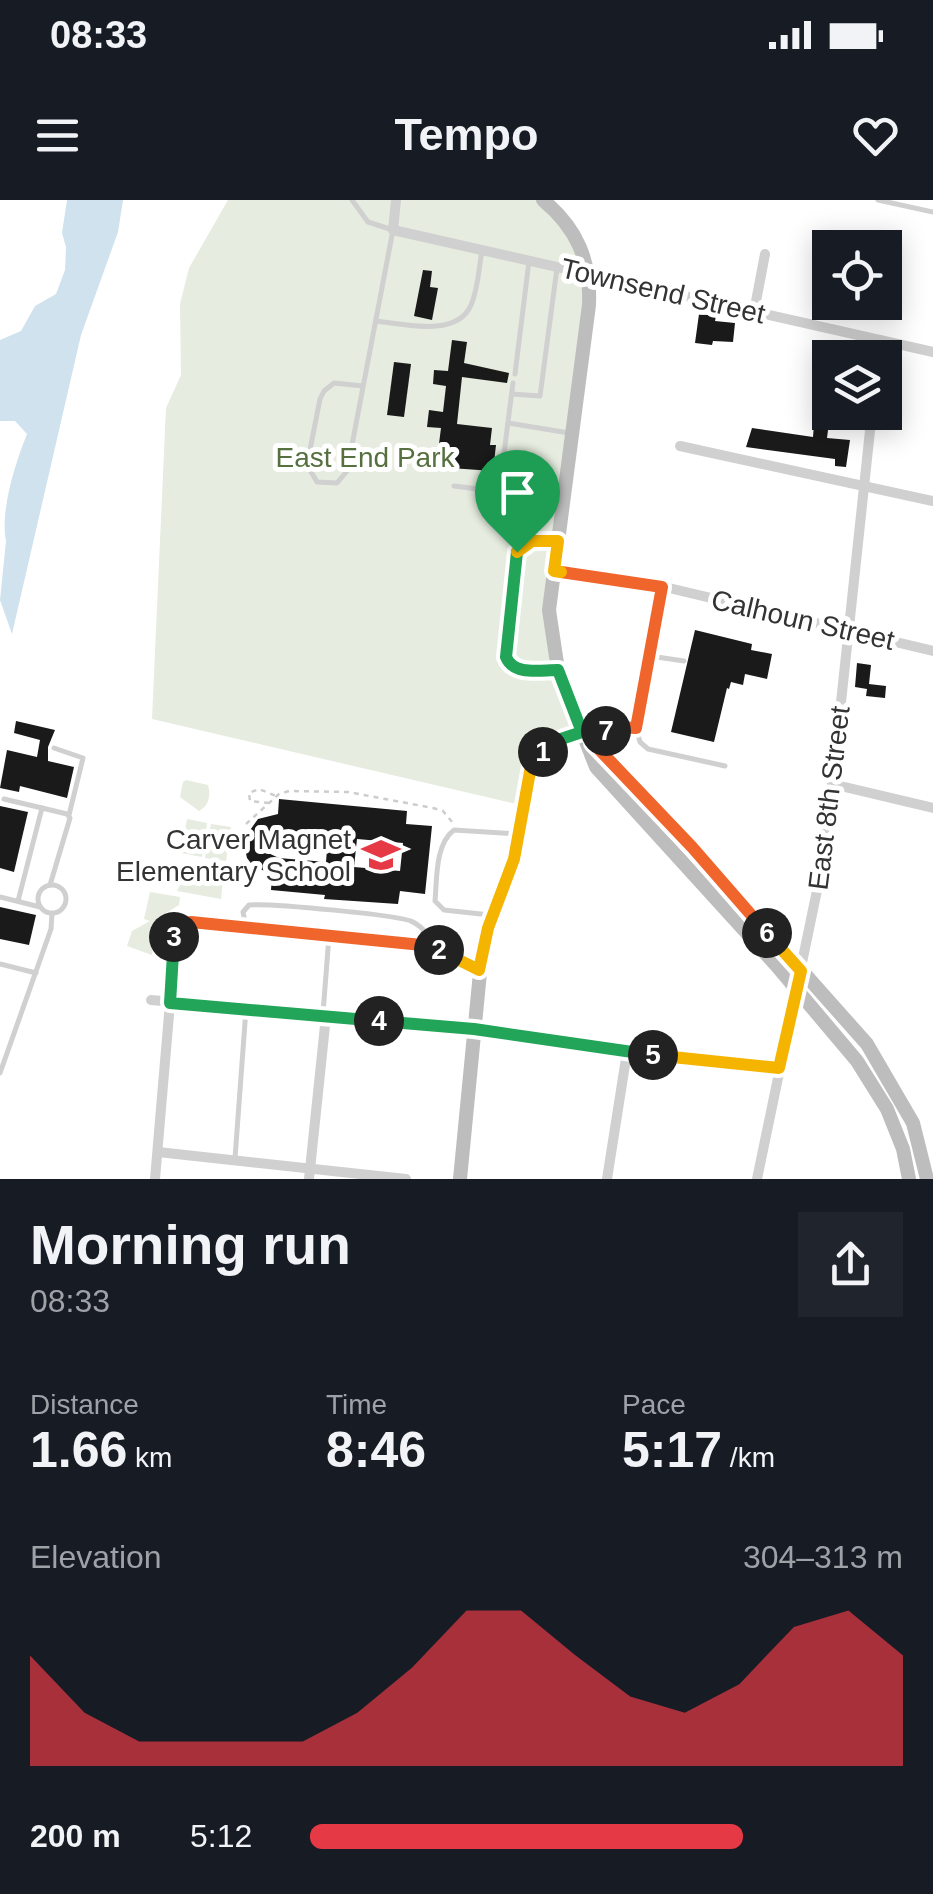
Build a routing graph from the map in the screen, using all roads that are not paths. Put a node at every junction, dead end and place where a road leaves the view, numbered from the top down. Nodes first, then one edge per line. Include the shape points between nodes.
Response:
1 (352, 200) edge
2 (396, 200) edge
3 (542, 200) edge
4 (878, 200) edge
5 (933, 212) edge
6 (393, 230) junction
7 (482, 250) junction
8 (766, 254) dead end
9 (530, 262) junction
10 (557, 268) junction
11 (590, 276) junction
12 (754, 312) junction
13 (376, 321) junction
14 (880, 340) edge
15 (902, 345) edge
16 (933, 352) edge
17 (514, 374) dead end
18 (513, 383) dead end
19 (363, 386) junction
20 (512, 394) junction
21 (508, 423) junction
22 (870, 430) edge
23 (572, 433) junction
24 (680, 446) dead end
25 (454, 486) dead end
26 (864, 486) junction
27 (499, 492) junction
28 (563, 500) junction
29 (933, 501) edge
30 (558, 541) junction
31 (554, 571) junction
32 (662, 587) junction
33 (848, 631) junction
34 (933, 651) edge
35 (650, 656) junction
36 (684, 661) dead end
37 (558, 670) junction
38 (636, 728) junction
39 (588, 738) junction
40 (54, 748) dead end
41 (725, 766) dead end
42 (832, 784) junction
43 (4, 798) dead end
44 (42, 808) junction
45 (933, 808) edge
46 (69, 815) junction
47 (521, 834) junction
48 (50, 886) junction
49 (0, 898) edge
50 (18, 902) junction
51 (40, 907) junction
52 (52, 914) junction
53 (492, 915) junction
54 (246, 927) junction
55 (329, 936) junction
56 (432, 946) junction
57 (0, 964) edge
58 (479, 970) junction
59 (801, 971) junction
60 (36, 973) junction
61 (796, 990) junction
62 (151, 1000) dead end
63 (170, 1003) junction
64 (246, 1008) junction
65 (324, 1016) junction
66 (474, 1029) junction
67 (4, 1050) edge
68 (628, 1052) junction
69 (779, 1068) junction
70 (0, 1074) edge
71 (158, 1152) junction
72 (234, 1161) junction
73 (309, 1174) edge
74 (155, 1179) edge
75 (406, 1179) edge
76 (460, 1179) edge
77 (607, 1179) edge
78 (758, 1179) edge
79 (908, 1179) edge
80 (927, 1179) edge

1 - 6 lane via 368,222
2 - 6 street
3 - 11 main road via 570,228
4 - 5 lane
6 - 7 street, Townsend Street
6 - 13 lane
7 - 9 street, Townsend Street
7 - 13 lane via 464,317 427,326
8 - 12 street
9 - 10 street, Townsend Street
9 - 17 lane
10 - 11 street, Townsend Street
10 - 20 lane via 540,396
11 - 12 street, Townsend Street
11 - 23 main road
12 - 14 street, Townsend Street
13 - 19 lane
15 - 16 street, Townsend Street
18 - 20 lane
19 - 19 lane via 343,478 316,482 308,465 320,398 334,383
20 - 21 lane
21 - 23 lane
21 - 27 lane
22 - 26 street, East 8th Street
23 - 28 main road
24 - 26 street
25 - 27 lane
26 - 29 street
26 - 33 street, East 8th Street
27 - 28 lane
28 - 30 main road
30 - 31 main road
30 - 37 lane via 532,541 517,552 505,648 517,669
31 - 32 street, Calhoun Street
31 - 37 main road via 549,610
32 - 33 street, Calhoun Street
32 - 35 lane
33 - 34 street, Calhoun Street
33 - 42 street, East 8th Street
35 - 36 lane
35 - 38 lane
37 - 39 main road
38 - 39 lane
38 - 41 lane via 648,749
39 - 47 main road via 558,740 532,761
39 - 59 main road
39 - 61 main road via 596,767
40 - 46 lane via 83,758
42 - 45 street
42 - 59 street, East 8th Street
43 - 44 lane
44 - 46 lane
44 - 50 lane
46 - 48 lane
47 - 53 main road
47 - 53 lane via 454,830 442,845 435,901 444,910
48 - 51 lane via 40,892
48 - 52 lane via 66,897 62,910
49 - 50 lane
50 - 51 lane
51 - 52 lane
52 - 60 lane
53 - 58 main road
54 - 55 lane
54 - 56 lane via 249,904 324,911 411,920
54 - 63 lane via 180,926
55 - 56 lane
55 - 65 lane
56 - 58 lane
57 - 60 lane
58 - 66 main road
59 - 61 street, East 8th Street
59 - 80 main road via 890,1080 913,1123
60 - 67 lane
61 - 69 street, East 8th Street
61 - 79 main road via 857,1061 887,1109
62 - 63 street
63 - 64 street
63 - 71 street
64 - 65 street
64 - 72 lane
65 - 66 street
65 - 73 street
66 - 68 street
66 - 76 main road
67 - 70 lane
68 - 69 street
68 - 77 street
69 - 78 street, East 8th Street
71 - 72 street
71 - 74 street
72 - 73 street
73 - 75 street

